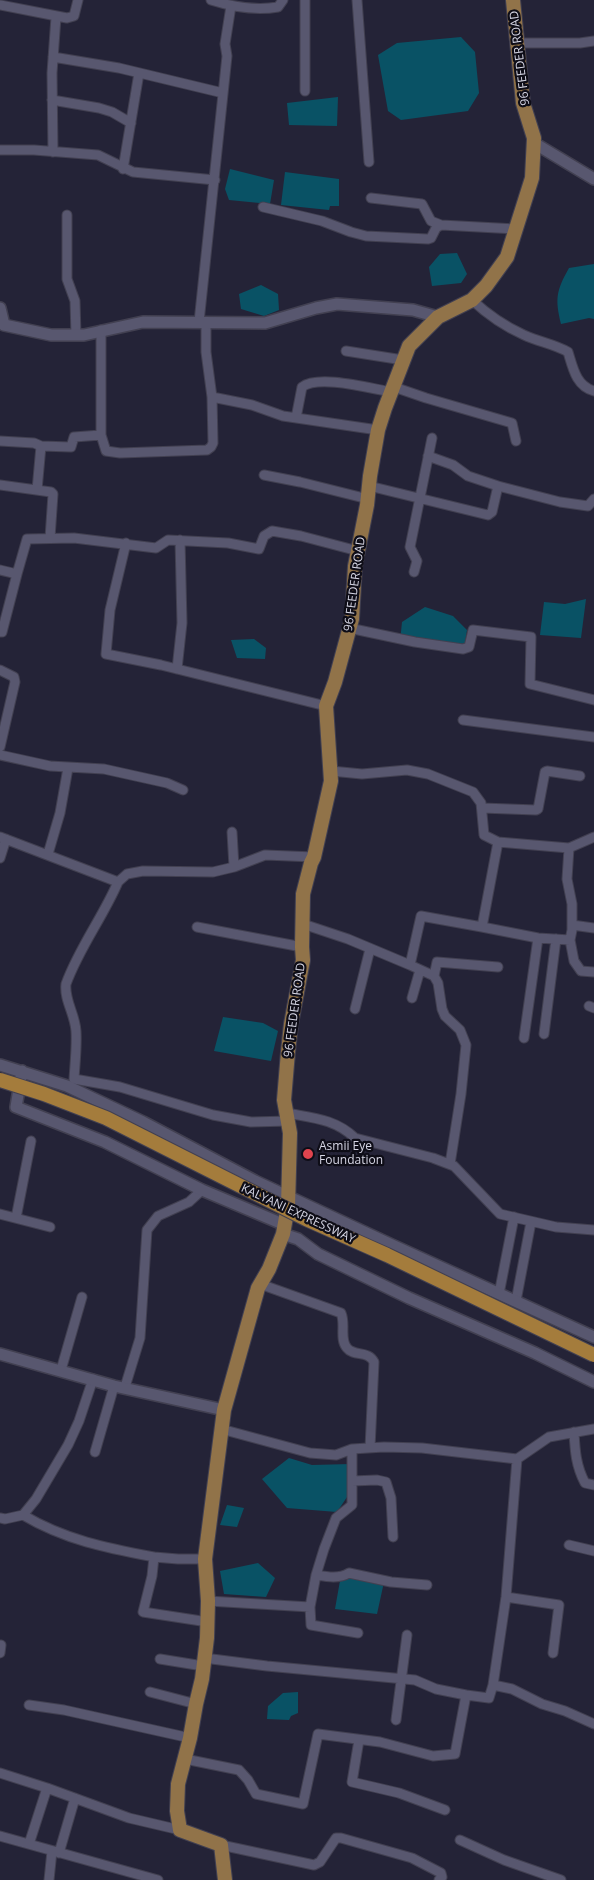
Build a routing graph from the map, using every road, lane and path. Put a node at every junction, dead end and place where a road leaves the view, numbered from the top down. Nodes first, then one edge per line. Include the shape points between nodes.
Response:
1 (78, 0) edge
2 (211, 0) edge
3 (283, 0) edge
4 (305, 0) edge
5 (357, 0) edge
6 (513, 0) edge
7 (0, 5) edge
8 (231, 6) junction
9 (56, 17) junction
10 (594, 41) edge
11 (516, 43) junction
12 (53, 57) junction
13 (140, 73) junction
14 (304, 91) dead end
15 (223, 93) junction
16 (52, 100) junction
17 (131, 123) junction
18 (534, 143) junction
19 (0, 150) edge
20 (54, 152) junction
21 (369, 162) dead end
22 (123, 169) junction
23 (594, 178) edge
24 (215, 180) junction
25 (371, 198) dead end
26 (263, 208) dead end
27 (67, 214) dead end
28 (441, 225) junction
29 (516, 229) junction
30 (472, 300) junction
31 (0, 308) edge
32 (438, 317) junction
33 (203, 322) junction
34 (2, 327) edge
35 (101, 330) junction
36 (76, 335) junction
37 (346, 351) dead end
38 (403, 360) junction
39 (393, 390) junction
40 (594, 391) edge
41 (212, 397) junction
42 (296, 418) junction
43 (378, 430) junction
44 (101, 435) junction
45 (432, 438) dead end
46 (516, 440) dead end
47 (0, 441) edge
48 (41, 446) junction
49 (428, 456) junction
50 (264, 476) dead end
51 (0, 485) edge
52 (498, 486) junction
53 (37, 490) junction
54 (368, 493) junction
55 (594, 499) edge
56 (420, 500) junction
57 (50, 538) junction
58 (180, 540) junction
59 (126, 543) junction
60 (358, 551) junction
61 (0, 570) edge
62 (414, 572) dead end
63 (17, 574) junction
64 (349, 628) junction
65 (1, 635) edge
66 (177, 669) junction
67 (0, 670) edge
68 (594, 700) edge
69 (326, 706) junction
70 (463, 720) dead end
71 (594, 737) edge
72 (0, 747) edge
73 (0, 755) edge
74 (68, 768) junction
75 (331, 771) junction
76 (580, 776) dead end
77 (183, 790) dead end
78 (482, 808) junction
79 (232, 832) dead end
80 (3, 838) edge
81 (594, 838) edge
82 (498, 842) junction
83 (569, 848) junction
84 (48, 854) junction
85 (314, 857) junction
86 (0, 858) edge
87 (234, 867) junction
88 (118, 882) junction
89 (303, 924) junction
90 (572, 925) junction
91 (197, 927) dead end
92 (482, 927) junction
93 (594, 928) edge
94 (538, 938) junction
95 (556, 939) junction
96 (570, 940) junction
97 (302, 948) junction
98 (370, 949) junction
99 (410, 965) junction
100 (498, 967) dead end
101 (420, 970) junction
102 (594, 972) edge
103 (434, 976) junction
104 (412, 998) dead end
105 (355, 1009) dead end
106 (544, 1034) dead end
107 (524, 1038) dead end
108 (0, 1065) edge
109 (22, 1071) junction
110 (0, 1080) edge
111 (288, 1117) junction
112 (31, 1141) dead end
113 (450, 1164) junction
114 (202, 1190) junction
115 (288, 1196) junction
116 (0, 1214) edge
117 (514, 1217) junction
118 (16, 1218) junction
119 (531, 1222) junction
120 (285, 1225) junction
121 (50, 1227) dead end
122 (594, 1230) edge
123 (260, 1284) junction
124 (499, 1294) junction
125 (82, 1297) dead end
126 (516, 1301) junction
127 (594, 1337) edge
128 (0, 1354) edge
129 (594, 1355) edge
130 (61, 1370) junction
131 (93, 1379) junction
132 (594, 1382) edge
133 (119, 1386) junction
134 (224, 1410) junction
135 (221, 1429) junction
136 (594, 1429) edge
137 (574, 1432) junction
138 (370, 1448) junction
139 (352, 1449) junction
140 (95, 1452) dead end
141 (517, 1459) junction
142 (352, 1481) junction
143 (594, 1485) edge
144 (23, 1515) junction
145 (0, 1518) edge
146 (393, 1537) dead end
147 (569, 1545) dead end
148 (594, 1551) edge
149 (154, 1557) junction
150 (205, 1559) junction
151 (316, 1575) junction
152 (427, 1585) dead end
153 (506, 1597) junction
154 (208, 1601) junction
155 (310, 1607) junction
156 (208, 1622) junction
157 (358, 1633) dead end
158 (407, 1635) dead end
159 (553, 1653) dead end
160 (160, 1659) dead end
161 (204, 1662) junction
162 (401, 1679) junction
163 (493, 1685) junction
164 (150, 1692) dead end
165 (466, 1695) junction
166 (196, 1704) junction
167 (29, 1705) dead end
168 (396, 1720) dead end
169 (594, 1724) edge
170 (190, 1738) junction
171 (359, 1740) junction
172 (185, 1758) junction
173 (0, 1774) edge
174 (47, 1788) junction
175 (75, 1798) junction
176 (445, 1810) dead end
177 (180, 1830) junction
178 (0, 1836) edge
179 (460, 1840) dead end
180 (29, 1844) junction
181 (221, 1845) junction
182 (56, 1852) junction
183 (49, 1880) edge
184 (158, 1880) edge
185 (224, 1880) edge
186 (439, 1880) edge
187 (561, 1880) edge

1 - 9 street via 74,16
2 - 8 street
3 - 8 street via 278,7 262,10
4 - 14 street
5 - 21 street
6 - 11 main road, 96 FEEDER ROAD
7 - 9 street
8 - 15 street
9 - 12 street
10 - 11 street
11 - 18 main road, 96 FEEDER ROAD via 523,103
12 - 13 street
12 - 16 street
13 - 15 street
13 - 17 street
15 - 24 street
16 - 17 street via 99,108
16 - 20 street
17 - 22 street
18 - 23 street
18 - 29 main road, 96 FEEDER ROAD via 532,178
19 - 20 street
20 - 22 street via 98,155
22 - 24 street
24 - 33 street
25 - 28 street via 422,204 431,221
26 - 28 street via 322,220 366,236 428,239
27 - 36 street via 67,280 75,302
28 - 29 street
29 - 30 main road, 96 FEEDER ROAD via 507,257
30 - 32 main road, 96 FEEDER ROAD
30 - 40 street via 490,316 524,335 568,352 577,378
31 - 34 street
32 - 33 street via 413,310 337,304 265,323
32 - 38 main road, 96 FEEDER ROAD via 410,346
33 - 35 street via 143,322
33 - 41 street
34 - 36 street via 51,335
35 - 36 street
35 - 44 street
37 - 38 street
38 - 39 main road, 96 FEEDER ROAD
39 - 42 street via 312,382 302,387
39 - 43 main road, 96 FEEDER ROAD
39 - 46 street via 512,422
41 - 42 street
41 - 44 street via 212,442 207,450 120,453 106,450
42 - 43 street
43 - 54 main road, 96 FEEDER ROAD
44 - 48 street via 74,437 72,446
45 - 49 street
47 - 48 street
48 - 53 street
49 - 52 street via 468,476
49 - 56 street
50 - 54 street
51 - 53 street
52 - 55 street via 583,506 588,506
52 - 56 street via 492,512 488,515
53 - 57 street via 51,492 54,497
54 - 56 street
54 - 60 main road, 96 FEEDER ROAD
56 - 62 street via 410,547 417,562
57 - 59 street
57 - 63 street via 27,539
58 - 59 street via 168,540 156,548
58 - 60 street via 228,543 258,549 264,536 272,530
58 - 66 street via 182,623
59 - 66 street via 110,610 106,654
60 - 64 main road, 96 FEEDER ROAD
61 - 63 street
63 - 65 street
64 - 68 street via 463,649 469,647 473,630 531,637 530,684
64 - 69 main road, 96 FEEDER ROAD
66 - 69 street
67 - 72 street via 14,677 15,682
69 - 75 main road, 96 FEEDER ROAD
70 - 71 street
73 - 74 street
74 - 77 street via 104,769 167,783
74 - 84 street
75 - 78 street via 362,774 407,770 428,774 473,792
75 - 85 main road, 96 FEEDER ROAD via 329,798
76 - 78 street via 545,772 536,810
78 - 82 street via 484,835
79 - 87 street
80 - 84 street
80 - 86 street
81 - 83 street
82 - 83 street
82 - 92 street
83 - 90 street via 567,879
84 - 88 street
85 - 87 street via 265,855
85 - 89 main road, 96 FEEDER ROAD via 303,894
87 - 88 street via 213,872 143,872 128,874
88 - 111 street via 66,984 65,992 76,1032 74,1079 120,1087 213,1115 251,1122
89 - 97 main road, 96 FEEDER ROAD
89 - 98 street
90 - 93 street
90 - 96 street
91 - 97 street
92 - 94 street
92 - 99 street via 421,916
94 - 95 street
94 - 107 street
95 - 96 street
95 - 106 street
96 - 102 street via 574,961 582,970
97 - 111 main road, 96 FEEDER ROAD via 284,1100
98 - 99 street
98 - 105 street
99 - 101 street
100 - 103 street via 437,962
101 - 103 street
101 - 104 street
103 - 113 street via 442,1009 460,1030 466,1045
108 - 109 street
109 - 114 street via 16,1107 105,1142
109 - 115 street via 67,1086
110 - 129 highway, KALYANI EXPRESSWAY, bridge via 106,1118
111 - 113 street via 325,1119 355,1138
111 - 115 main road, 96 FEEDER ROAD
112 - 118 street
113 - 117 street via 500,1214
114 - 120 street
114 - 133 street via 189,1202 158,1216 147,1230 140,1338
115 - 120 main road, 96 FEEDER ROAD
115 - 124 street
116 - 118 street
117 - 119 street
117 - 124 street
118 - 121 street
119 - 122 street
119 - 126 street
120 - 123 main road
120 - 132 street via 318,1254
123 - 134 main road
123 - 138 street via 340,1313 345,1346 367,1354 374,1362
124 - 126 street
125 - 130 street
126 - 127 street
128 - 130 street
130 - 131 street
131 - 133 street
131 - 144 street via 68,1445
133 - 134 street
133 - 140 street
134 - 135 main road
135 - 139 street via 310,1453 336,1455
135 - 150 main road
136 - 137 street
137 - 141 street via 549,1436
137 - 143 street via 579,1470 585,1483
138 - 139 street
138 - 141 street via 422,1448
139 - 142 street
141 - 153 street
142 - 146 street via 386,1482 391,1498
142 - 151 street via 352,1505 336,1518
144 - 145 street
144 - 149 street via 81,1542
147 - 148 street
149 - 150 street
149 - 156 street via 143,1612
150 - 154 main road
151 - 152 street via 332,1577 349,1573 391,1582
151 - 155 street
153 - 159 street via 559,1605
153 - 163 street
154 - 155 street
154 - 156 main road
155 - 157 street via 311,1624
156 - 161 main road
158 - 162 street
160 - 161 street
161 - 162 street
161 - 166 main road
162 - 165 street
162 - 168 street
163 - 165 street via 489,1698
163 - 169 street via 512,1689
164 - 166 street
165 - 171 street via 455,1754 433,1756
166 - 170 main road
167 - 170 street
170 - 172 main road
171 - 172 street via 318,1734 303,1804 256,1794 239,1770
171 - 176 street via 352,1782 399,1793
172 - 177 main road via 177,1796
173 - 174 street
174 - 175 street
174 - 180 street
175 - 177 street via 129,1818
175 - 182 street
177 - 181 main road
178 - 180 street
179 - 187 street
180 - 182 street
181 - 185 main road
181 - 186 street via 314,1865 320,1862 336,1838 341,1838 412,1858 441,1873
182 - 183 street
182 - 184 street

